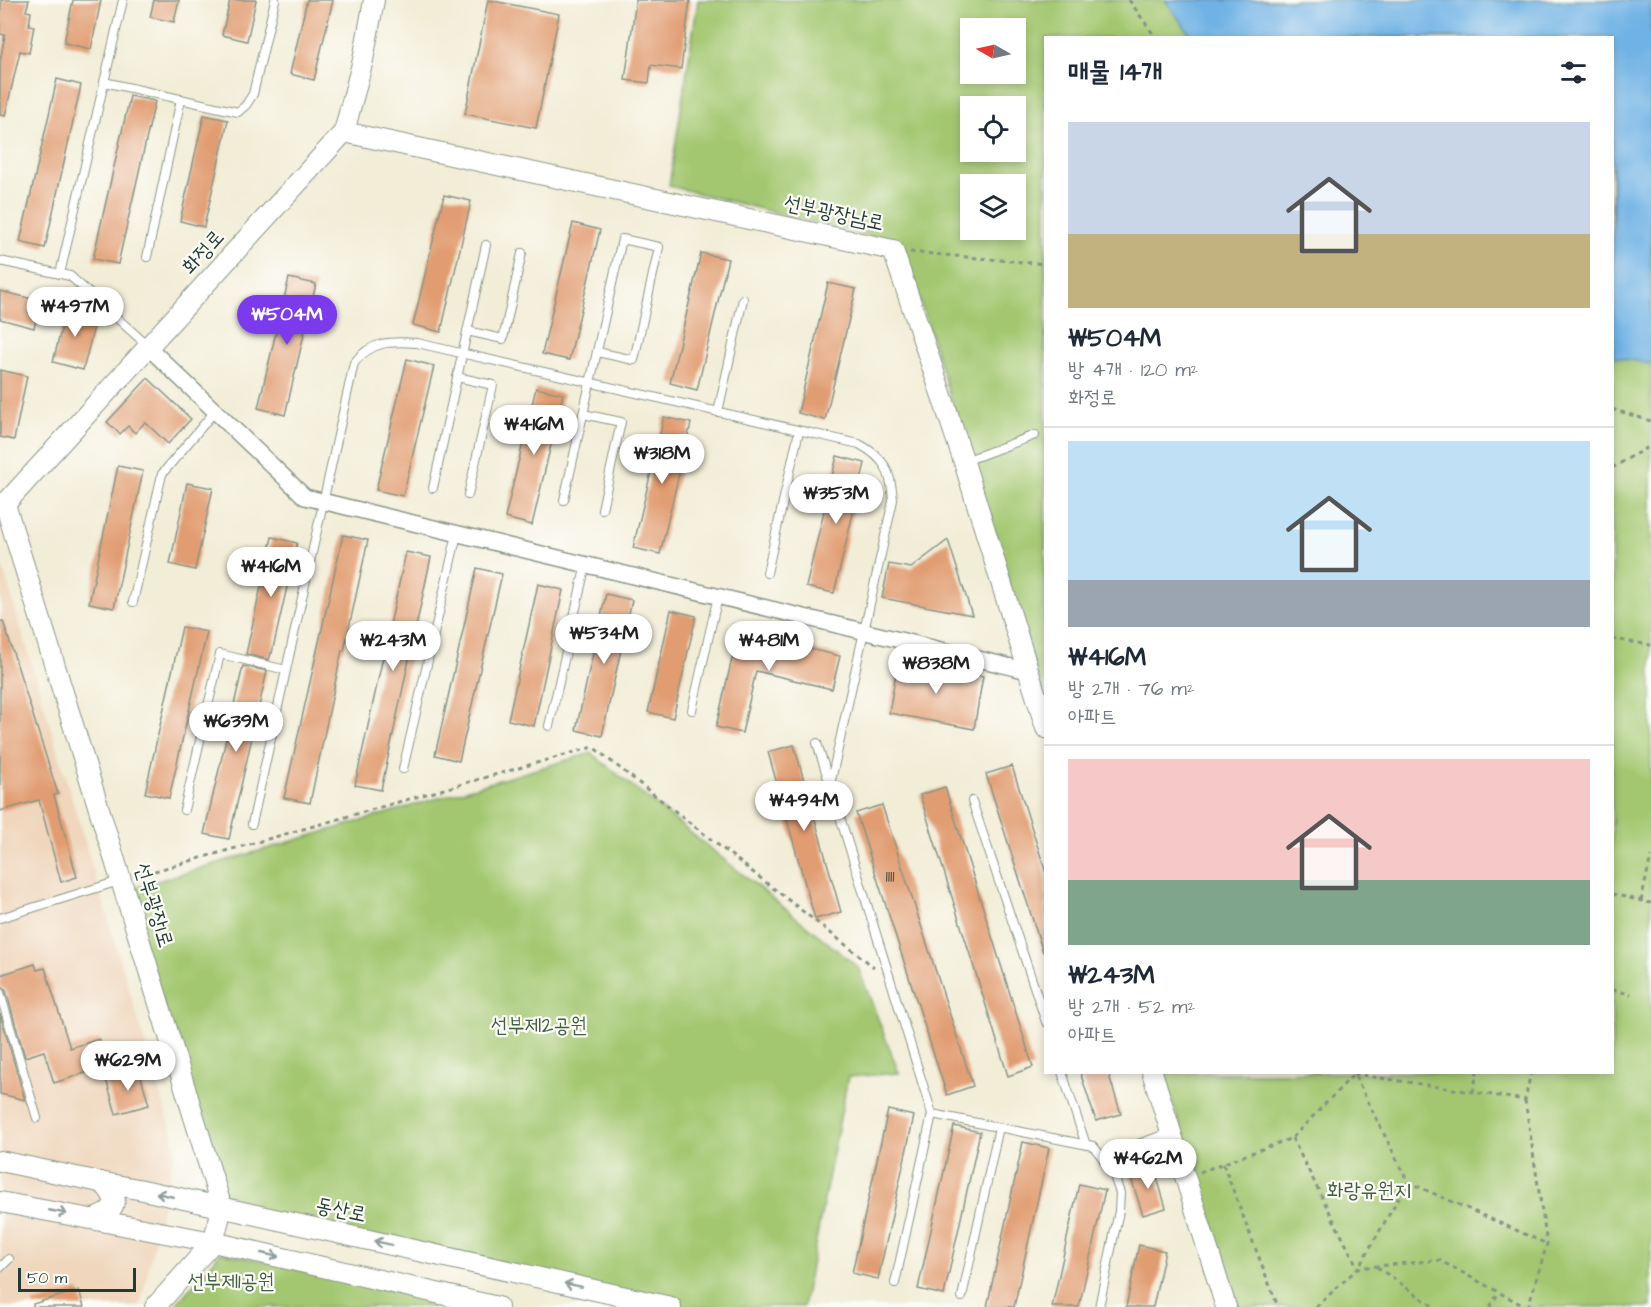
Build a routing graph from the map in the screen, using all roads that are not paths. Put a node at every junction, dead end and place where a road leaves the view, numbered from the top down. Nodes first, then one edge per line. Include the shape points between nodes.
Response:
1 (123, 0) edge
2 (275, 0) edge
3 (374, 0) edge
4 (104, 82) junction
5 (182, 99) junction
6 (344, 132) junction
7 (486, 245) dead end
8 (522, 253) dead end
9 (147, 257) dead end
10 (0, 261) edge
11 (60, 274) junction
12 (743, 299) dead end
13 (467, 331) junction
14 (148, 347) junction
15 (597, 352) junction
16 (462, 354) junction
17 (457, 377) junction
18 (590, 383) junction
19 (215, 411) junction
20 (718, 412) junction
21 (583, 414) junction
22 (799, 431) junction
23 (1035, 435) dead end
24 (964, 462) junction
25 (433, 488) dead end
26 (468, 495) dead end
27 (564, 500) dead end
28 (323, 502) junction
29 (3, 503) edge
30 (602, 509) dead end
31 (457, 534) junction
32 (586, 564) junction
33 (767, 573) dead end
34 (718, 596) junction
35 (133, 602) dead end
36 (864, 631) junction
37 (286, 670) junction
38 (1028, 670) junction
39 (692, 710) dead end
40 (1044, 722) edge
41 (549, 726) dead end
42 (817, 743) dead end
43 (403, 769) dead end
44 (830, 785) junction
45 (972, 801) dead end
46 (184, 810) dead end
47 (252, 824) dead end
48 (121, 880) junction
49 (0, 918) edge
50 (0, 993) edge
51 (1044, 1016) edge
52 (1063, 1074) edge
53 (1153, 1074) edge
54 (932, 1114) junction
55 (37, 1118) dead end
56 (999, 1127) junction
57 (1171, 1133) junction
58 (1086, 1145) junction
59 (1102, 1157) junction
60 (0, 1161) edge
61 (100, 1182) junction
62 (0, 1202) edge
63 (222, 1208) junction
64 (94, 1219) junction
65 (213, 1242) junction
66 (9, 1259) dead end
67 (0, 1268) edge
68 (895, 1283) dead end
69 (962, 1297) dead end
70 (155, 1307) edge
71 (498, 1307) edge
72 (671, 1307) edge
73 (1099, 1307) edge
74 (1226, 1307) edge

1 - 4 lane
2 - 5 lane via 253,94 246,105 238,112
3 - 6 street, 화정로
4 - 5 lane
4 - 11 lane
5 - 9 lane
6 - 14 street, 화정로
6 - 24 street, 선부광장남로 via 893,250
7 - 13 lane
8 - 13 lane via 503,339
10 - 11 lane
11 - 14 lane via 70,276
12 - 20 lane
13 - 16 lane
14 - 19 street
14 - 29 street, 화정로
15 - 15 lane via 622,239 659,247 634,360
15 - 18 lane
16 - 17 lane
16 - 18 lane
16 - 28 lane via 400,342 385,343 362,353 354,363
17 - 25 lane
17 - 26 lane via 493,386
18 - 20 lane
18 - 21 lane
19 - 28 street via 305,497
19 - 35 lane via 162,474
20 - 22 lane
21 - 27 lane
21 - 30 lane via 621,422
22 - 33 lane
22 - 36 lane via 859,444 879,458 892,483 893,500
23 - 24 lane
24 - 38 street, 선부광장남로
28 - 31 street
28 - 37 lane
29 - 48 street, 선부광장1로
31 - 32 street
31 - 43 lane
32 - 34 street
32 - 41 lane
34 - 36 street
34 - 39 lane
36 - 38 street
36 - 44 lane
37 - 46 lane via 220,654
37 - 47 lane
38 - 40 street, 선부광장남로
42 - 44 lane
44 - 54 lane
45 - 51 lane
48 - 49 lane
48 - 63 street, 선부광장1로
50 - 55 lane
52 - 58 lane
53 - 57 street
54 - 56 lane
54 - 68 lane
56 - 58 lane
56 - 69 lane
57 - 59 lane
57 - 74 street
58 - 59 lane via 1093,1146
59 - 73 lane via 1120,1193
60 - 61 street, 동산로
63 -> 61 street, 동산로
61 - 64 street via 115,1200 108,1212
62 -> 64 street
63 - 65 street
72 -> 63 street, 동산로
64 - 65 street
65 - 70 street
65 -> 71 street
66 - 67 lane

